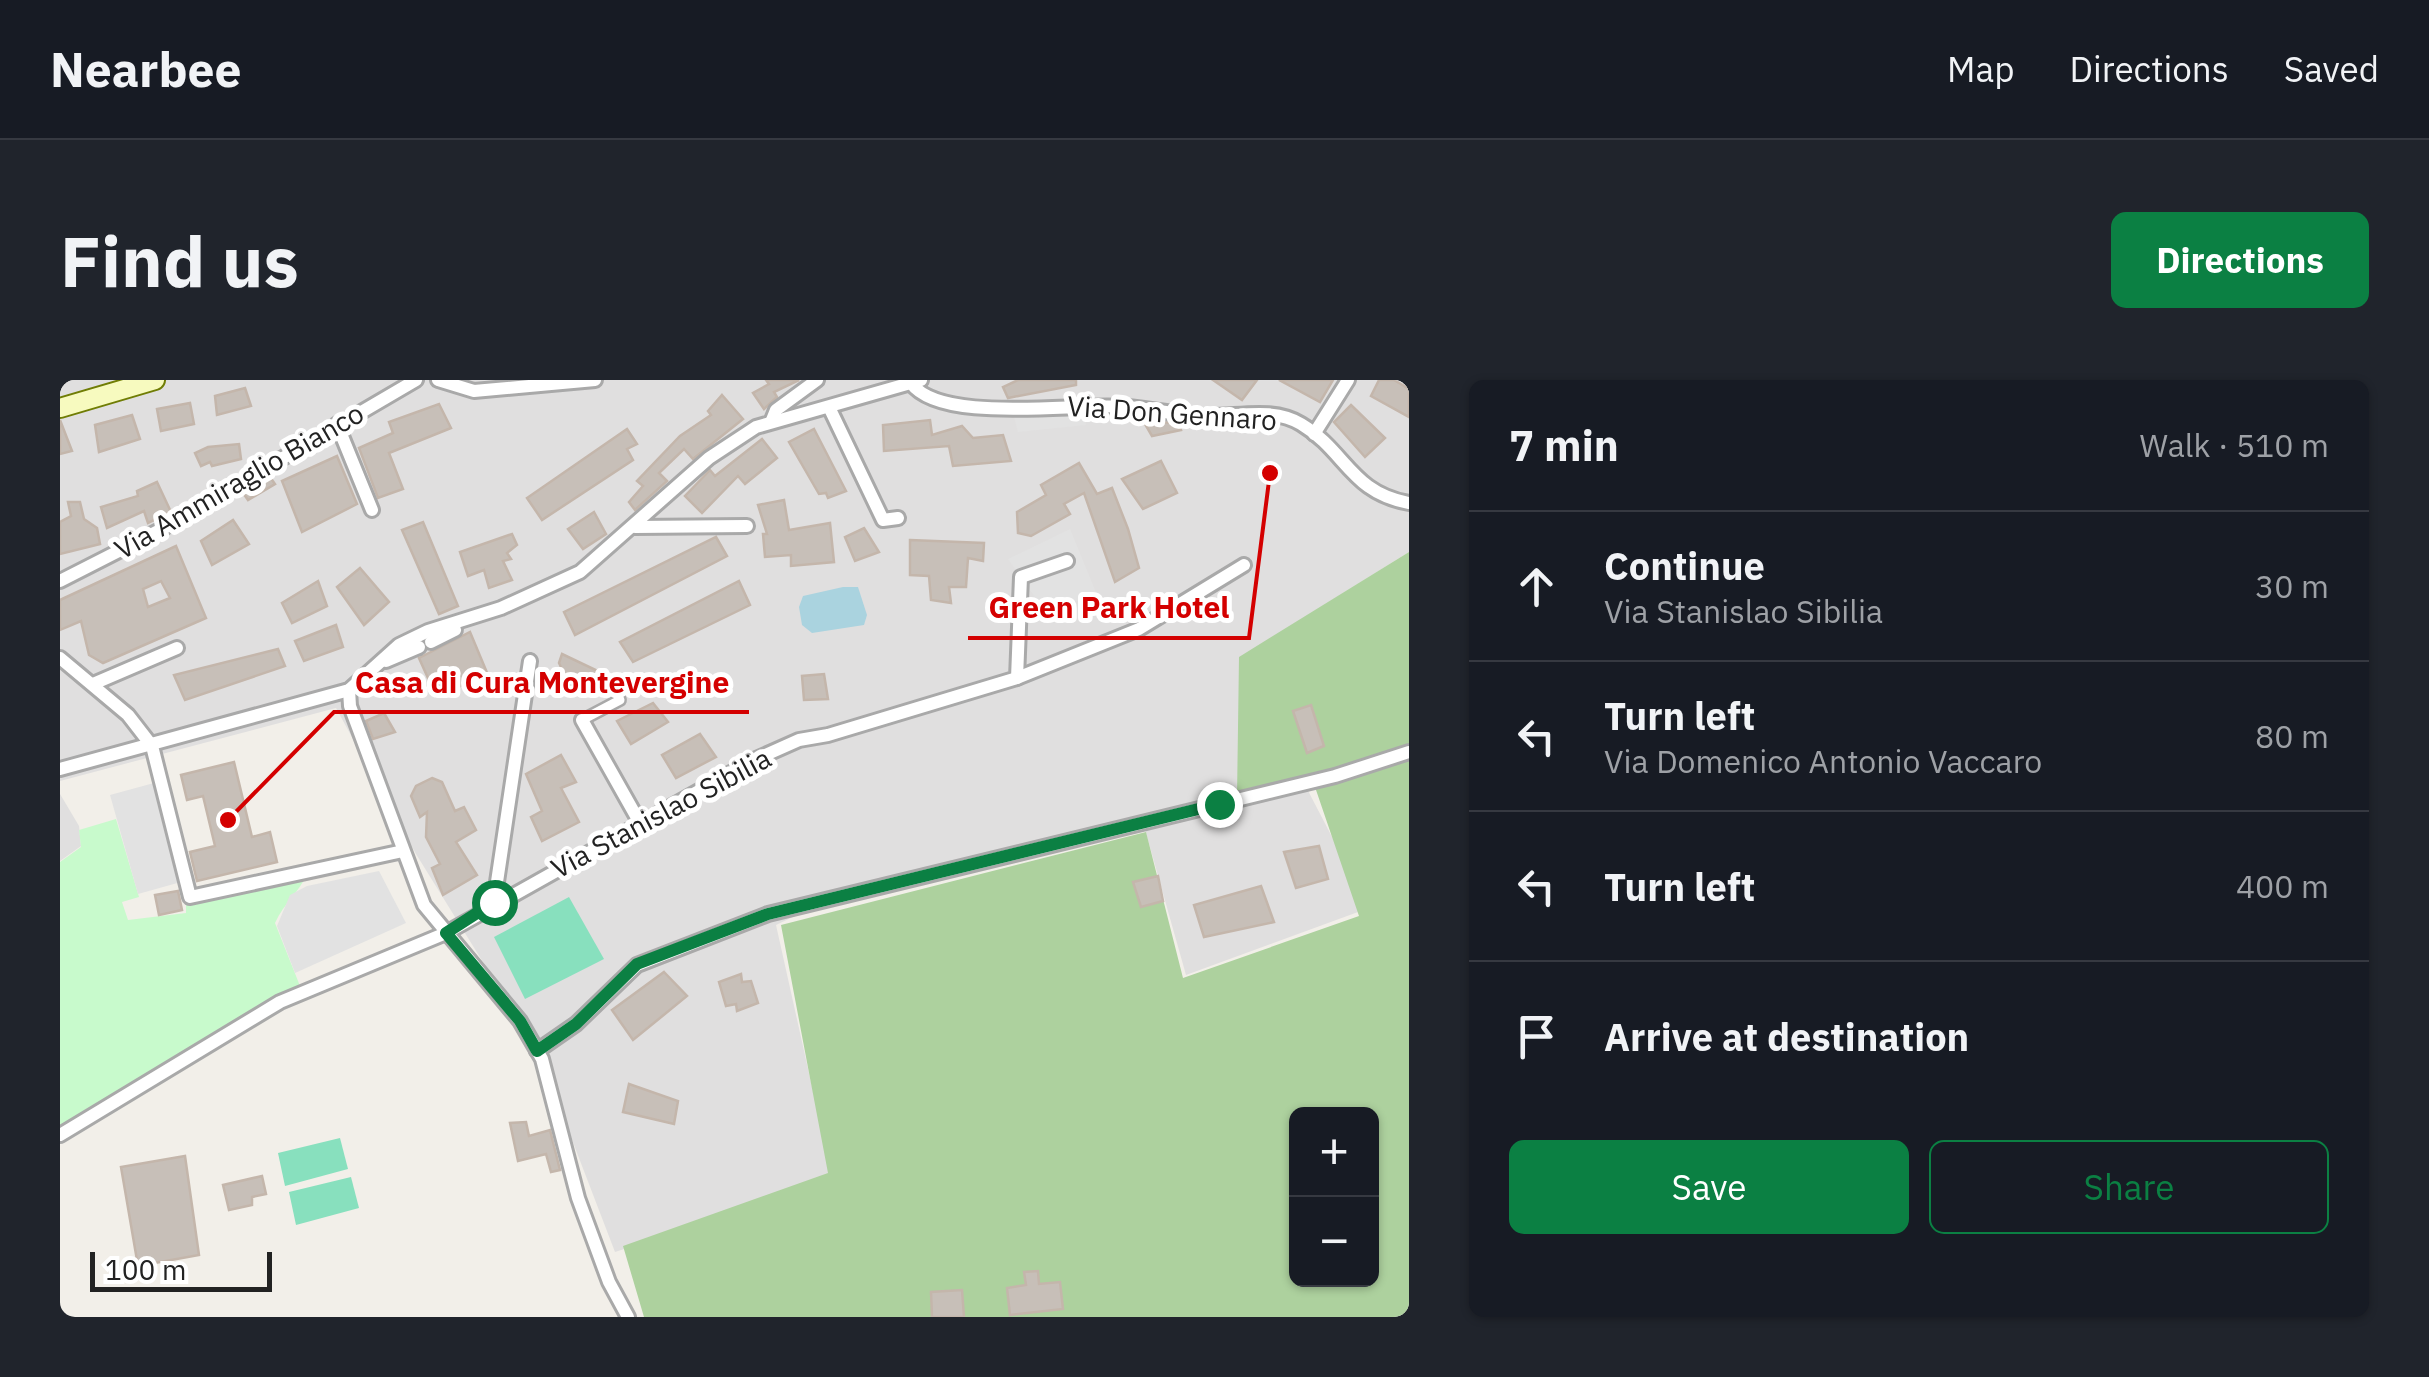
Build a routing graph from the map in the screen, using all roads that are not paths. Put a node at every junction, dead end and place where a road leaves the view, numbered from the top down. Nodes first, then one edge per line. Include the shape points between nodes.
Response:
1 (155, 380) edge
2 (416, 380) edge
3 (438, 380) edge
4 (595, 380) edge
5 (817, 380) edge
6 (864, 380) edge
7 (884, 380) edge
8 (1348, 380) edge
9 (911, 383) edge
10 (864, 397) junction
11 (829, 407) junction
12 (60, 408) edge
13 (772, 420) junction
14 (337, 424) junction
15 (1314, 434) junction
16 (1409, 504) edge
17 (372, 510) dead end
18 (898, 518) dead end
19 (747, 526) dead end
20 (635, 527) junction
21 (1067, 562) dead end
22 (1244, 565) dead end
23 (60, 581) edge
24 (469, 620) junction
25 (177, 648) dead end
26 (60, 658) edge
27 (530, 661) dead end
28 (362, 675) junction
29 (1017, 678) junction
30 (93, 684) junction
31 (349, 690) junction
32 (616, 692) dead end
33 (582, 720) joint
34 (152, 746) junction
35 (1409, 752) edge
36 (60, 769) edge
37 (640, 823) junction
38 (403, 850) junction
39 (494, 902) junction
40 (446, 933) junction
41 (537, 1051) junction
42 (60, 1135) edge
43 (628, 1317) edge

1 - 12 main road
2 - 14 street, Via Ammiraglio Bianco
3 - 4 street via 474,391
5 - 13 street
6 - 10 street
7 - 9 street
8 - 15 street
9 - 10 street
9 - 15 street, Via Don Gennaro via 925,398 970,406 1084,403 1206,417 1263,414 1298,422
10 - 11 street
11 - 13 street
11 - 18 street via 883,520
13 - 20 street via 709,458
14 - 17 street
14 - 23 street, Via Ammiraglio Bianco
15 - 16 street, Via Don Gennaro via 1367,489
19 - 20 street
20 - 24 street via 564,582
21 - 29 street via 1021,577
22 - 29 street, Via Stanislao Sibilia via 1138,628
24 - 28 street
24 - 28 street via 388,651
25 - 30 street
26 - 30 street
27 - 39 street
28 - 31 street
29 - 37 street, Via Stanislao Sibilia via 799,740
30 - 34 street
31 - 34 street
31 - 38 street
32 - 33 street via 620,700
33 - 37 street
34 - 36 street
34 - 38 street via 190,898
35 - 41 street via 1335,776 768,914 637,964 576,1024
37 - 39 street, Via Stanislao Sibilia
38 - 40 street via 416,891
39 - 40 street, Via Stanislao Sibilia
40 - 41 street
40 - 42 street, Via Stanislao Sibilia via 280,1002
41 - 43 street via 578,1198

